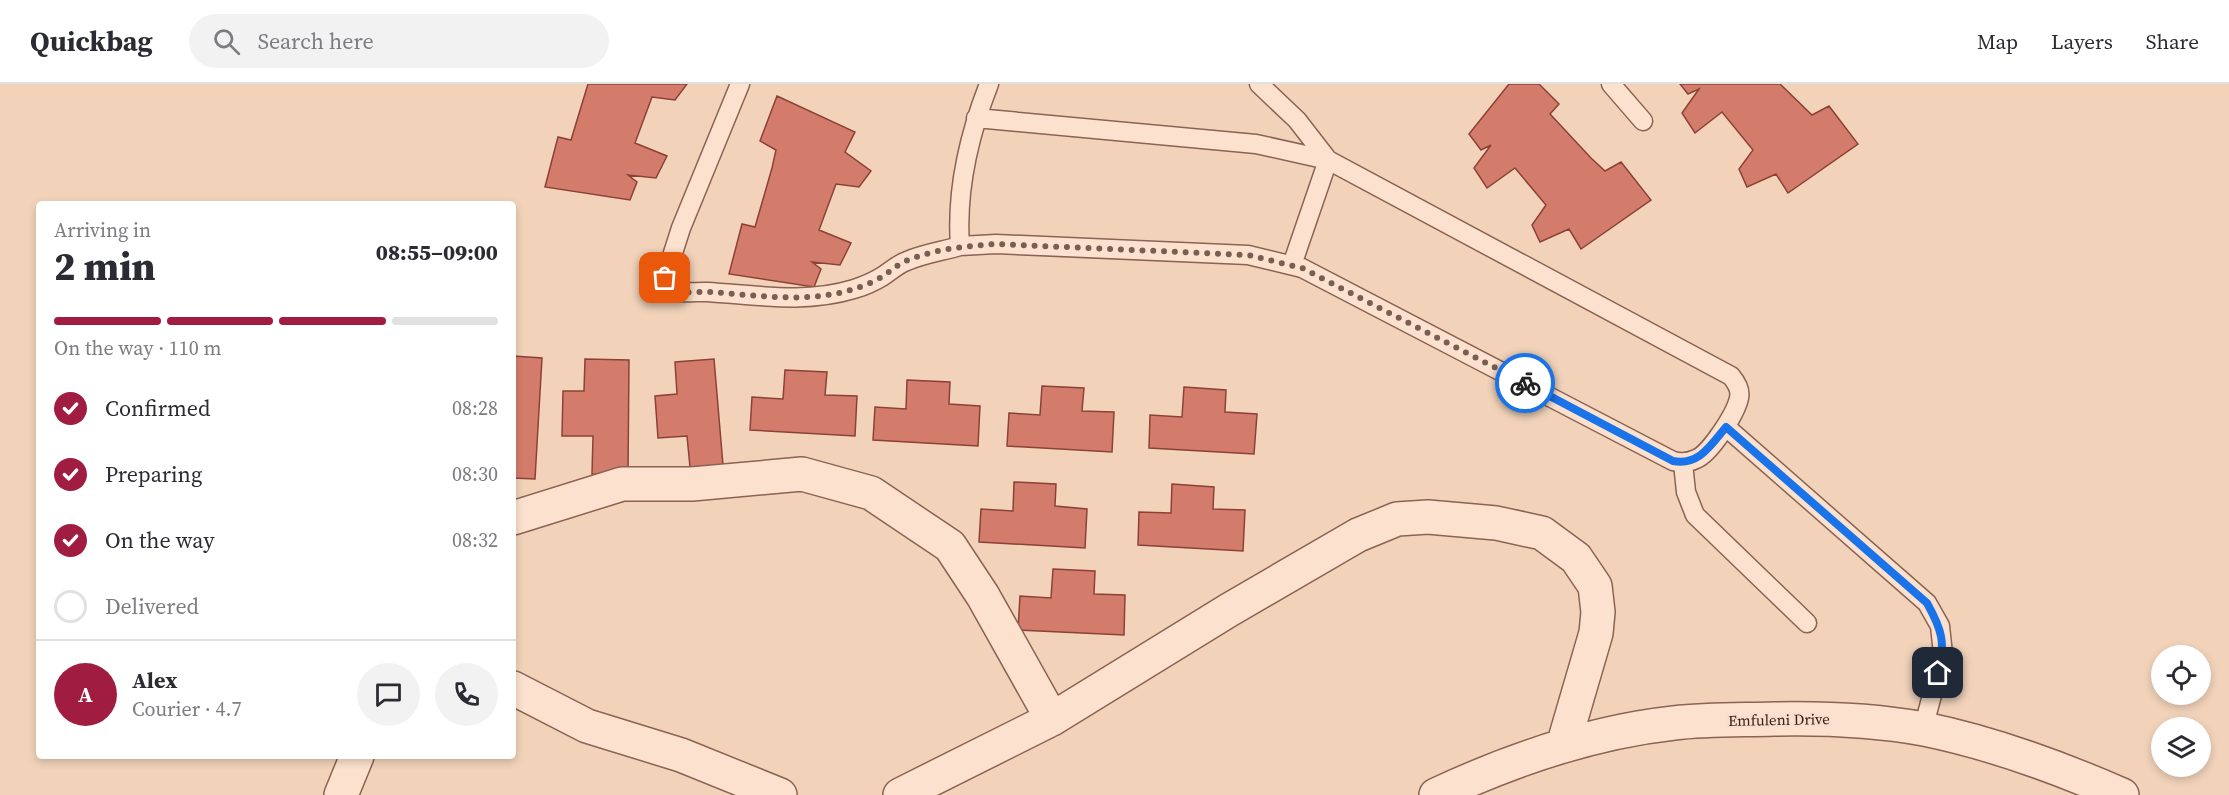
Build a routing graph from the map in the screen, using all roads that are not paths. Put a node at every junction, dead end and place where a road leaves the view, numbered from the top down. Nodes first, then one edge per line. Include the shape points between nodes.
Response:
1 (740, 84) edge
2 (989, 84) edge
3 (1259, 84) edge
4 (1611, 84) edge
5 (976, 118) junction
6 (1644, 121) dead end
7 (1328, 160) junction
8 (960, 246) junction
9 (1292, 265) junction
10 (1726, 427) junction
11 (1683, 463) junction
12 (516, 517) edge
13 (1807, 623) dead end
14 (516, 690) edge
15 (1052, 719) junction
16 (1923, 729) junction
17 (1563, 746) junction
18 (356, 759) edge
19 (341, 795) edge
20 (780, 795) edge
21 (900, 795) edge
22 (1436, 795) edge
23 (2122, 795) edge

1 - 8 lane via 681,228 665,278 667,288 678,292 787,298 820,296 855,289 906,261
2 - 5 lane
3 - 7 lane via 1298,120
4 - 6 lane
5 - 7 lane via 1256,144
5 - 8 lane via 965,165
7 - 9 lane
7 - 10 lane via 1731,376 1739,397
8 - 9 lane via 996,244 1248,255
9 - 11 lane
10 - 11 lane via 1699,459
10 - 16 lane via 1927,603 1940,626 1943,654
11 - 13 lane via 1686,492 1695,515
12 - 15 street via 622,484 692,484 802,474 871,492 950,546 983,596
14 - 20 street via 587,726 681,755
15 - 17 street via 1358,535 1397,519 1428,517 1496,523 1542,533 1575,558 1595,586 1596,633
15 - 21 street
16 - 17 street, Emfuleni Drive via 1857,720 1745,719 1674,723
16 - 23 street, Emfuleni Drive via 2020,754
17 - 22 street, Emfuleni Drive
18 - 19 street

